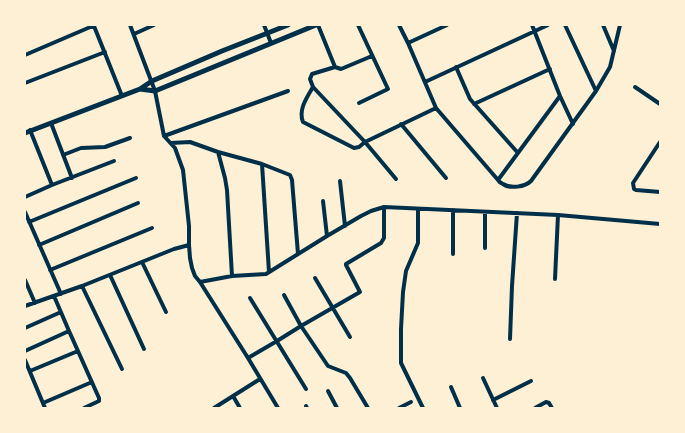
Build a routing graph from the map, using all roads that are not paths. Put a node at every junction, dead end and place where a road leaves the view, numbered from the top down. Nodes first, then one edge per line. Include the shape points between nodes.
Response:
1 (79, 25) edge
2 (94, 25) edge
3 (130, 25) edge
4 (154, 25) edge
5 (264, 25) edge
6 (288, 25) edge
7 (317, 25) edge
8 (358, 25) edge
9 (399, 25) edge
10 (447, 25) edge
11 (532, 25) edge
12 (548, 25) edge
13 (565, 25) edge
14 (603, 25) edge
15 (620, 25) edge
16 (81, 31) junction
17 (535, 32) junction
18 (134, 34) junction
19 (268, 34) junction
20 (271, 43) junction
21 (408, 43) junction
22 (614, 51) junction
23 (105, 52) junction
24 (25, 55) edge
25 (372, 56) junction
26 (335, 67) junction
27 (456, 67) junction
28 (550, 69) junction
29 (152, 81) junction
30 (425, 82) junction
31 (25, 83) edge
32 (313, 87) junction
33 (635, 87) dead end
34 (140, 89) junction
35 (155, 91) junction
36 (288, 91) dead end
37 (596, 91) junction
38 (122, 96) junction
39 (560, 96) junction
40 (358, 103) dead end
41 (474, 104) junction
42 (660, 104) edge
43 (436, 108) junction
44 (51, 123) junction
45 (401, 124) junction
46 (573, 124) junction
47 (27, 132) edge
48 (164, 136) junction
49 (130, 138) dead end
50 (365, 142) junction
51 (660, 142) edge
52 (171, 143) junction
53 (218, 152) junction
54 (518, 153) junction
55 (63, 155) junction
56 (114, 161) dead end
57 (262, 164) junction
58 (72, 178) junction
59 (136, 178) dead end
60 (396, 178) dead end
61 (446, 178) dead end
62 (498, 180) junction
63 (340, 181) dead end
64 (52, 185) junction
65 (660, 192) edge
66 (25, 197) edge
67 (323, 201) dead end
68 (138, 203) dead end
69 (384, 207) junction
70 (418, 208) junction
71 (453, 210) junction
72 (25, 212) edge
73 (485, 212) junction
74 (517, 213) junction
75 (558, 215) junction
76 (29, 222) junction
77 (660, 224) edge
78 (345, 226) junction
79 (152, 228) dead end
80 (327, 236) junction
81 (39, 245) junction
82 (189, 245) junction
83 (485, 248) dead end
84 (298, 254) junction
85 (453, 254) dead end
86 (142, 262) junction
87 (50, 270) junction
88 (269, 272) junction
89 (110, 275) junction
90 (232, 276) junction
91 (315, 278) dead end
92 (554, 279) dead end
93 (25, 280) edge
94 (200, 282) junction
95 (82, 286) junction
96 (61, 294) junction
97 (284, 295) dead end
98 (54, 296) junction
99 (250, 298) dead end
100 (35, 303) junction
101 (25, 306) edge
102 (333, 308) junction
103 (61, 312) junction
104 (166, 312) dead end
105 (301, 326) junction
106 (25, 328) edge
107 (69, 331) junction
108 (350, 337) dead end
109 (510, 339) dead end
110 (277, 342) junction
111 (144, 349) dead end
112 (25, 351) edge
113 (78, 351) junction
114 (248, 358) junction
115 (26, 363) edge
116 (122, 369) dead end
117 (30, 371) junction
118 (483, 378) dead end
119 (260, 379) junction
120 (531, 381) dead end
121 (92, 382) junction
122 (451, 387) dead end
123 (306, 389) dead end
124 (328, 391) dead end
125 (233, 396) junction
126 (493, 400) junction
127 (411, 402) dead end
128 (43, 403) junction
129 (45, 408) edge
130 (84, 408) edge
131 (214, 408) edge
132 (240, 408) edge
133 (278, 408) edge
134 (338, 408) edge
135 (368, 408) edge
136 (400, 408) edge
137 (423, 408) edge
138 (460, 408) edge
139 (497, 408) edge
140 (535, 408) edge
141 (552, 408) edge

1 - 16 street
2 - 16 street
2 - 23 street
3 - 18 street
4 - 18 street
5 - 19 street
6 - 19 street
7 - 20 street
7 - 26 street
8 - 25 street
9 - 21 street
10 - 21 street
11 - 17 street
12 - 17 street
13 - 37 street
14 - 22 street
15 - 22 street
16 - 24 street
17 - 27 street
17 - 28 street
18 - 29 street
19 - 20 street
19 - 29 street
20 - 35 street
21 - 30 street
22 - 37 street via 610,67
23 - 31 street
23 - 38 street
25 - 26 street via 341,69
25 - 40 street via 388,90
26 - 32 street via 312,74 310,79
27 - 30 street
27 - 41 street
28 - 39 street
28 - 41 street
29 - 34 street
29 - 35 street
30 - 43 street
32 - 50 street
32 - 50 street via 305,102 303,122 354,148
33 - 42 street
34 - 35 street
34 - 38 street
35 - 48 street
36 - 48 street
37 - 46 street
38 - 44 street
39 - 46 street
39 - 54 street
41 - 54 street
43 - 45 street
43 - 62 street
44 - 47 street
44 - 55 street
45 - 50 street
45 - 61 street
46 - 62 street via 528,185 508,186
47 - 64 street
48 - 52 street
49 - 55 street via 105,147 81,148
50 - 60 street
51 - 65 street via 633,183 636,190
52 - 53 street via 190,142
52 - 82 street via 183,170
53 - 57 street
53 - 90 street via 226,178
54 - 62 street
55 - 58 street
56 - 58 street
57 - 84 street via 292,177
57 - 88 street
58 - 64 street
59 - 76 street
63 - 78 street
64 - 66 street
67 - 80 street
68 - 81 street
69 - 70 street
69 - 78 street via 371,211
69 - 102 street via 384,238 381,243 346,264 360,292
70 - 71 street
70 - 137 street via 418,243 406,271 400,329 401,363
71 - 73 street
71 - 85 street
72 - 76 street
73 - 74 street
73 - 83 street
74 - 75 street
74 - 109 street
75 - 77 street
75 - 92 street
76 - 81 street
78 - 80 street
79 - 87 street
80 - 84 street
81 - 87 street
82 - 86 street
82 - 94 street via 192,268
84 - 88 street
86 - 89 street
86 - 104 street
87 - 96 street
88 - 90 street
89 - 95 street
89 - 111 street
90 - 94 street
91 - 102 street
93 - 100 street
94 - 114 street
95 - 96 street
95 - 116 street
96 - 98 street
97 - 105 street
98 - 100 street
98 - 103 street
99 - 110 street
100 - 101 street
102 - 105 street
102 - 108 street
103 - 106 street
103 - 107 street
105 - 110 street
105 - 135 street via 328,366 346,373
107 - 112 street
107 - 113 street
110 - 114 street
110 - 123 street
113 - 117 street
113 - 121 street
114 - 119 street
115 - 117 street
117 - 128 street
118 - 126 street
119 - 125 street
119 - 133 street
120 - 126 street
121 - 128 street
121 - 130 street via 100,399
122 - 138 street
124 - 134 street
125 - 131 street
125 - 132 street
126 - 139 street
127 - 136 street
128 - 129 street
140 - 141 street via 546,402

